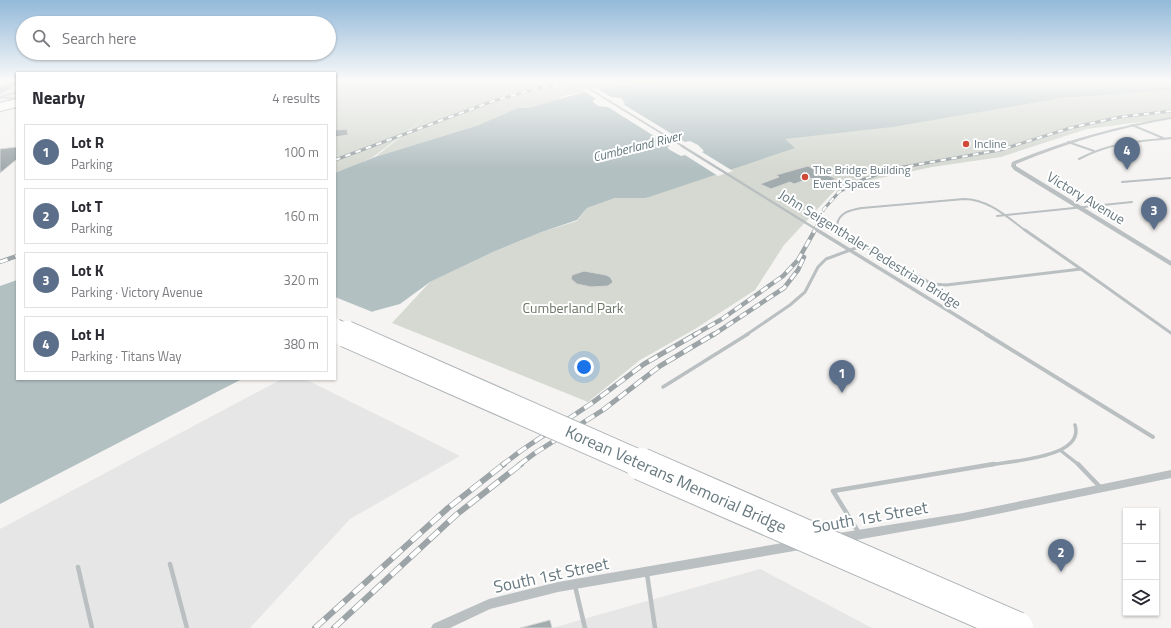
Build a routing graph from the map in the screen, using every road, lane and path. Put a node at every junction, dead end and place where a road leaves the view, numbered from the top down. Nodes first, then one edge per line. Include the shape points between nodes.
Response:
1 (622, 109) edge
2 (1171, 118) edge
3 (1132, 125) junction
4 (1164, 138) junction
5 (1171, 138) edge
6 (1068, 142) junction
7 (1094, 151) junction
8 (1079, 159) dead end
9 (1171, 178) edge
10 (1122, 182) dead end
11 (1132, 202) dead end
12 (1077, 207) junction
13 (997, 216) dead end
14 (1004, 216) junction
15 (864, 245) junction
16 (1171, 259) edge
17 (1163, 260) junction
18 (1171, 264) edge
19 (1081, 269) junction
20 (336, 329) edge
21 (1171, 333) edge
22 (663, 387) dead end
23 (1075, 426) dead end
24 (1153, 437) dead end
25 (1060, 450) junction
26 (1171, 474) edge
27 (1102, 489) junction
28 (860, 535) junction
29 (170, 564) dead end
30 (78, 567) dead end
31 (646, 572) junction
32 (575, 584) junction
33 (92, 628) edge
34 (187, 628) edge
35 (437, 628) edge
36 (585, 628) edge
37 (655, 628) edge
38 (1017, 628) edge

1 - 24 street, John Seigenthaler Pedestrian Bridge, bridge
2 - 3 street
3 - 4 lane
3 - 6 street
4 - 5 lane
4 - 7 lane via 1121,143
6 - 7 lane
6 - 12 street, Victory Avenue via 1014,163 1013,166
7 - 8 lane
9 - 10 lane
11 - 12 lane
12 - 14 lane
12 - 17 street, Victory Avenue
13 - 14 lane
14 - 15 lane via 982,201 964,198 862,208 841,214 837,225
14 - 19 lane
15 - 19 lane via 928,283 937,285
15 - 22 lane via 826,259 818,267 805,292 790,305
16 - 17 lane
17 - 18 street, Victory Avenue
19 - 21 lane
20 - 38 main road, Korean Veterans Memorial Bridge, bridge
23 - 25 lane via 1075,439
25 - 27 lane
25 - 28 lane via 968,470 833,491
26 - 27 street, South 1st Street
27 - 28 street, South 1st Street
28 - 31 street, South 1st Street
29 - 34 lane
30 - 33 lane
31 - 32 street, South 1st Street
31 - 37 lane
32 - 35 street, South 1st Street via 489,604
32 - 36 lane

